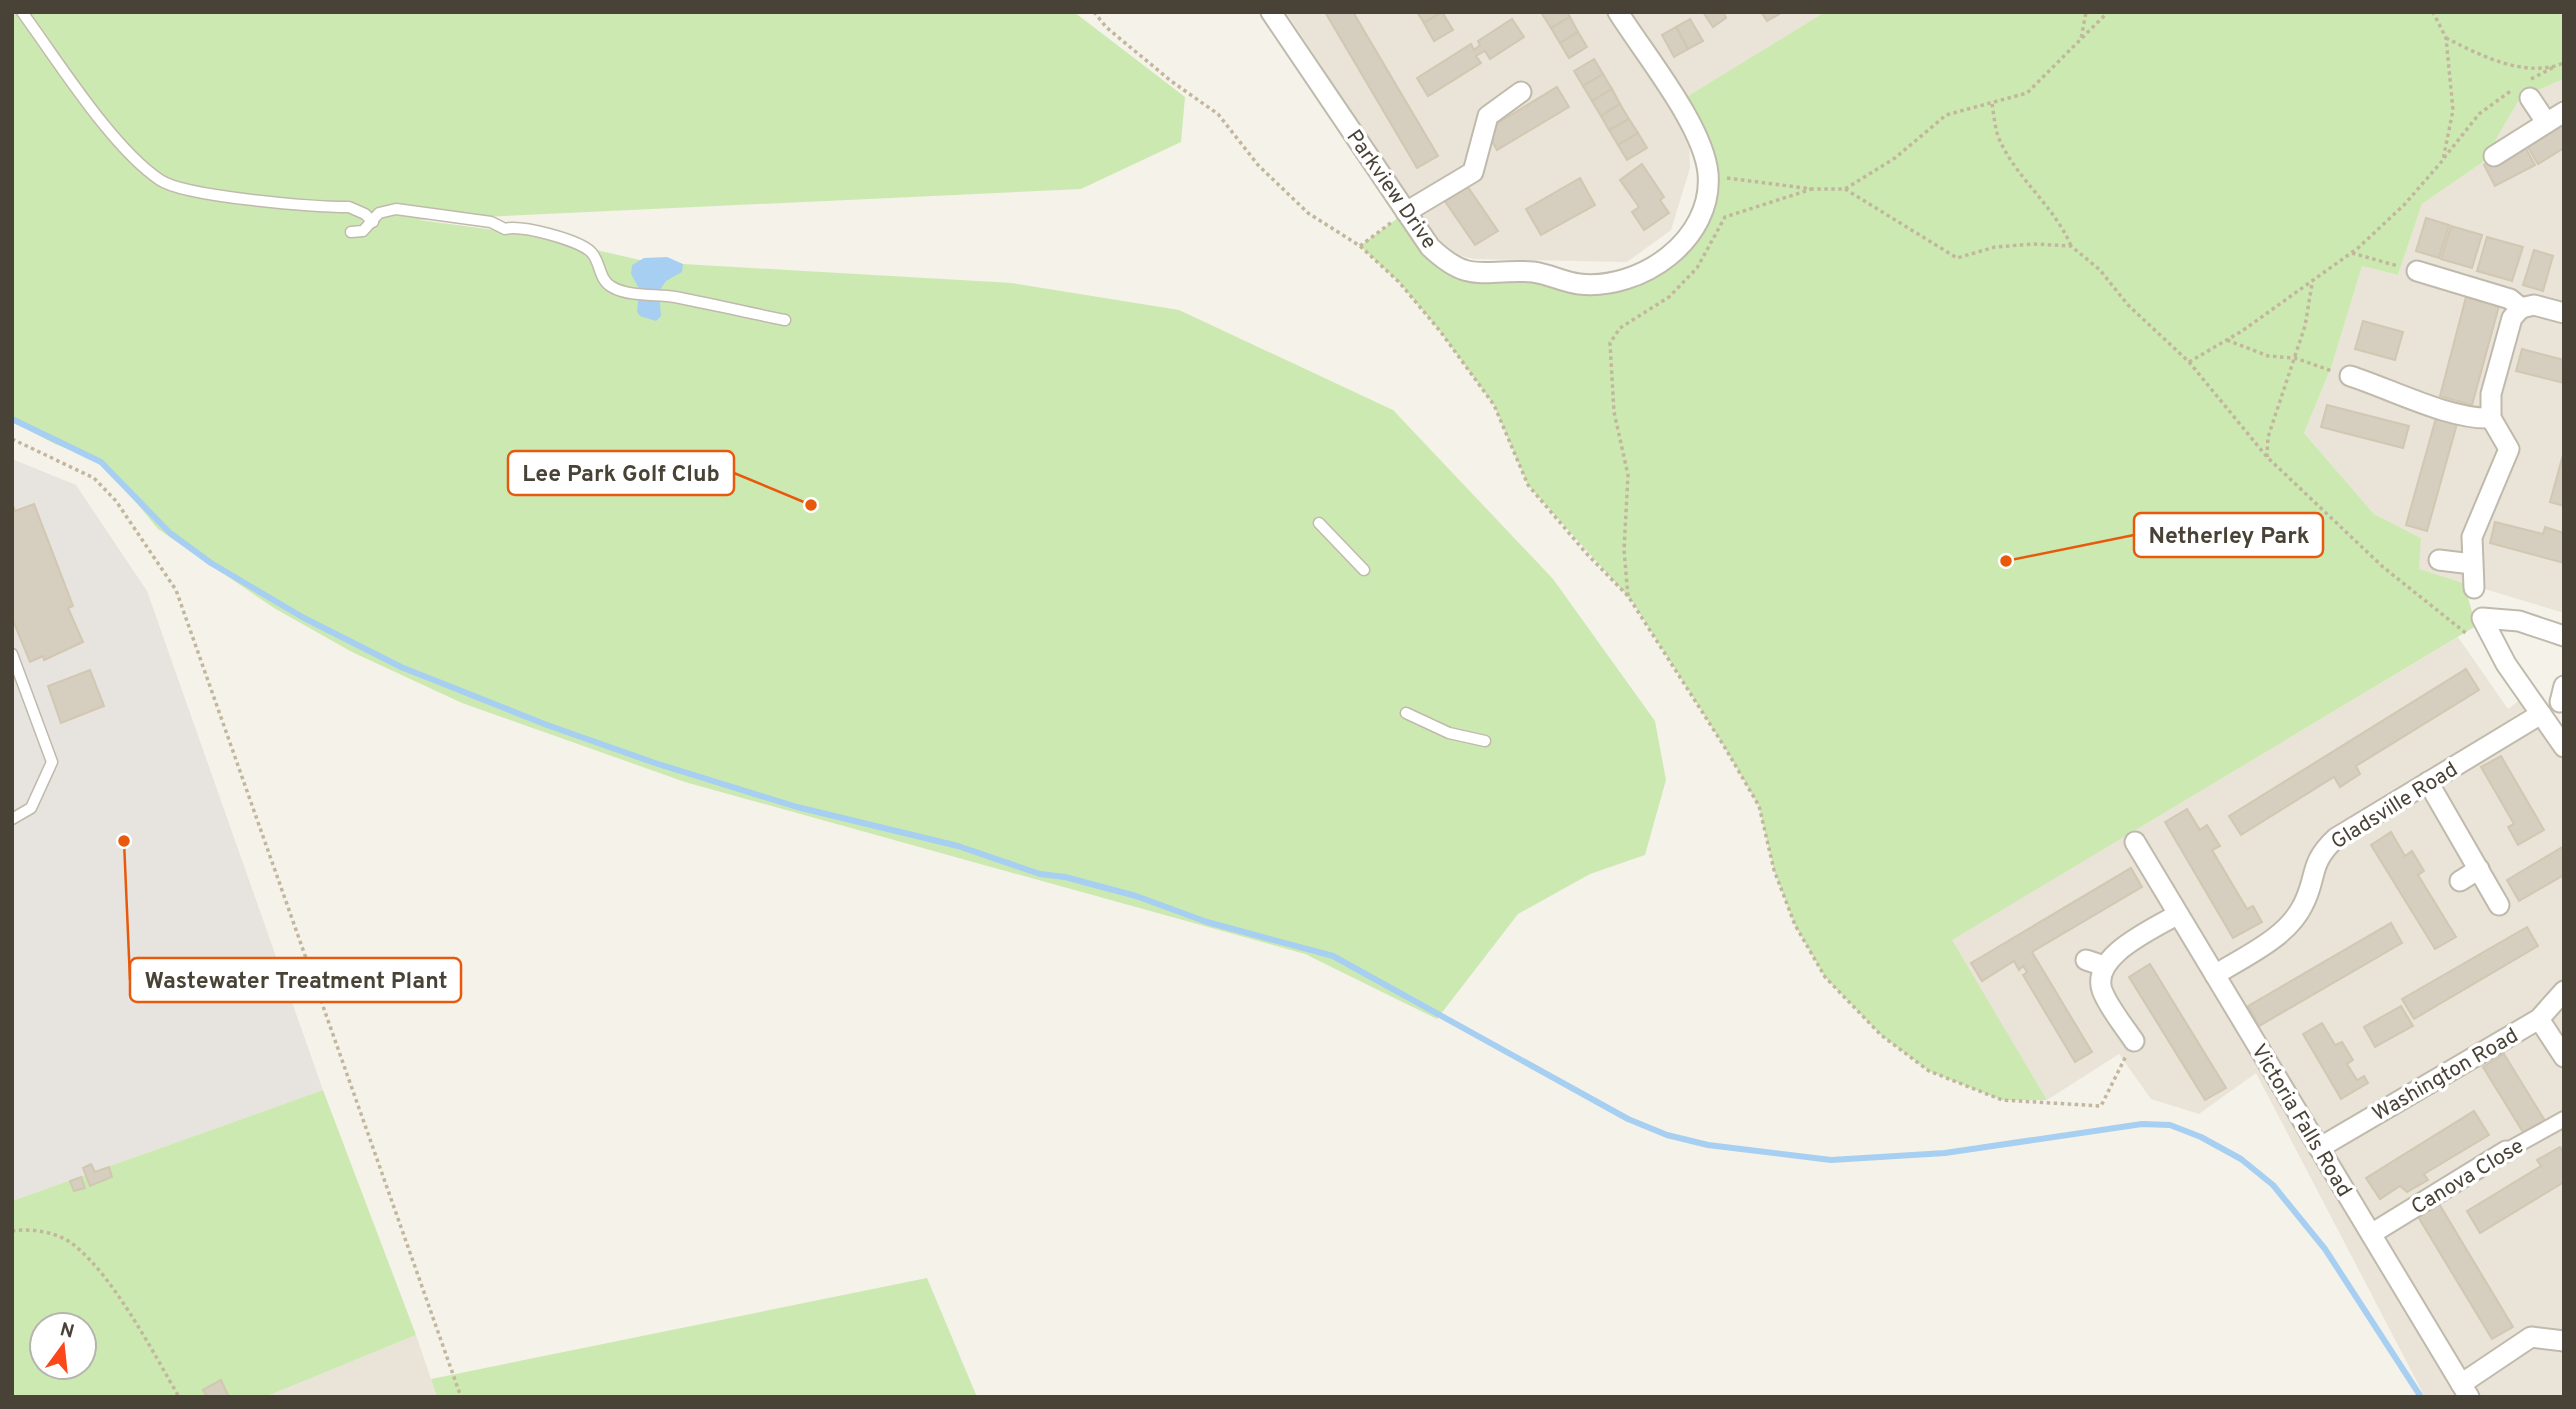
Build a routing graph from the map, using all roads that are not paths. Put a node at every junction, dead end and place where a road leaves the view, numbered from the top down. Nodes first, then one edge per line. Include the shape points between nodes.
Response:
1 (22, 12) edge
2 (1271, 12) edge
3 (1628, 16) edge
4 (1521, 92) dead end
5 (2530, 98) dead end
6 (2564, 113) edge
7 (2546, 122) junction
8 (2494, 156) dead end
9 (1406, 212) junction
10 (373, 222) junction
11 (351, 232) dead end
12 (2417, 271) road end
13 (2521, 308) junction
14 (2564, 313) edge
15 (785, 320) dead end
16 (2350, 376) road end
17 (2491, 418) junction
18 (1319, 523) dead end
19 (2439, 560) dead end
20 (2472, 564) junction
21 (1364, 570) dead end
22 (2474, 588) dead end
23 (2564, 636) edge
24 (12, 654) edge
25 (1406, 713) dead end
26 (2541, 714) junction
27 (1485, 741) dead end
28 (2564, 747) edge
29 (2428, 782) junction
30 (12, 819) edge
31 (2135, 842) dead end
32 (2479, 869) junction
33 (2460, 881) dead end
34 (2499, 905) dead end
35 (2178, 914) junction
36 (2215, 975) junction
37 (2564, 991) edge
38 (2539, 1019) junction
39 (2134, 1041) road end
40 (2564, 1057) edge
41 (2564, 1119) edge
42 (2319, 1148) junction
43 (2506, 1151) joint
44 (2371, 1234) junction
45 (2564, 1341) edge
46 (2465, 1390) edge

1 - 10 lane via 129,155 162,182 221,196 349,207
2 - 9 street, Parkview Drive
3 - 9 street, Parkview Drive via 1700,139 1708,175 1702,212 1673,253 1648,272 1613,282 1580,284 1509,270 1478,274 1451,267 1430,247
4 - 9 street via 1488,116 1473,172
5 - 7 street
6 - 7 street
7 - 8 street
10 - 11 lane via 363,231
10 - 15 lane via 384,210 405,209 553,236 592,253 600,275 612,287
12 - 13 street via 2510,299
13 - 14 street via 2534,305
13 - 17 street via 2512,318 2491,394
16 - 17 street via 2464,415
17 - 20 street via 2509,449 2473,537
18 - 21 lane
19 - 20 street
20 - 22 street
23 - 26 street via 2519,621 2482,618 2506,664
24 - 30 lane via 52,762 31,808
25 - 27 lane via 1449,733
26 - 28 street
26 - 29 street, Gladsville Road
29 - 32 street
29 - 36 street, Gladsville Road via 2336,838 2319,854 2305,902 2293,922
31 - 35 street, Victoria Falls Road
32 - 33 street
32 - 34 street
35 - 36 street, Victoria Falls Road
35 - 39 street via 2095,963 2102,991
36 - 42 street, Victoria Falls Road
37 - 38 street, Washington Road
38 - 40 street
38 - 42 street, Washington Road
41 - 43 street, Canova Close
42 - 44 street, Victoria Falls Road
43 - 44 street, Canova Close
44 - 46 street, Victoria Falls Road
45 - 46 street via 2531,1338

